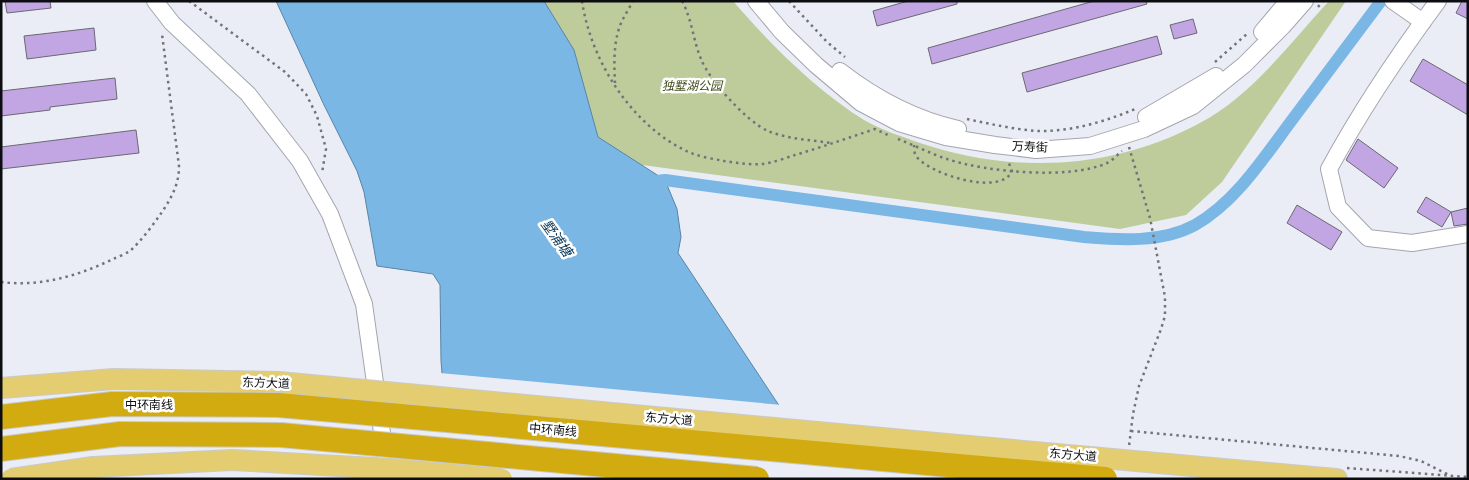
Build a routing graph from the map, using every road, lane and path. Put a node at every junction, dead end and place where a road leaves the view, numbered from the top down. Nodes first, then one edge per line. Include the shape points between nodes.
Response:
1 (189, 1) edge
2 (582, 1) edge
3 (633, 1) edge
4 (682, 1) edge
5 (756, 1) edge
6 (768, 1) edge
7 (789, 1) edge
8 (1288, 1) edge
9 (1324, 1) edge
10 (1438, 1) edge
11 (1394, 2) edge
12 (157, 4) edge
13 (1311, 5) edge
14 (1422, 22) junction
15 (1249, 32) dead end
16 (849, 60) dead end
17 (1214, 63) dead end
18 (616, 86) junction
19 (1136, 109) dead end
20 (962, 118) dead end
21 (915, 139) dead end
22 (833, 144) junction
23 (1135, 144) dead end
24 (914, 145) junction
25 (1128, 146) junction
26 (1121, 148) dead end
27 (1009, 155) dead end
28 (1012, 171) junction
29 (322, 177) dead end
30 (1468, 234) edge
31 (1, 282) edge
32 (1, 388) edge
33 (1, 417) edge
34 (1131, 430) junction
35 (1, 449) edge
36 (1129, 450) dead end
37 (1341, 473) edge
38 (1451, 476) junction
39 (1468, 477) edge
40 (11, 479) edge
41 (389, 479) edge
42 (502, 479) edge
43 (757, 479) edge
44 (1105, 479) edge

1 - 29 path via 285,72 306,94 317,116 326,150
2 - 18 path via 592,40
3 - 18 path via 618,32
4 - 22 path via 702,62 750,120 791,137
5 - 13 street, 万寿街 via 816,66 861,103 899,123 946,137 1036,150 1090,146 1144,129 1193,106
6 - 8 street, 万寿街 via 823,58 884,102 951,127 1034,141 1084,136 1144,118 1226,70 1271,24
7 - 16 path via 827,42
9 - 13 path
10 - 14 street
11 - 14 street
12 - 31 path via 179,166 179,180 171,197 153,225 129,252 93,269 55,280 18,284
12 - 41 street via 172,24 248,94 300,161 330,214 364,304
14 - 30 street via 1353,124 1329,169 1338,207 1368,238 1412,243
15 - 17 path
18 - 22 path via 648,125 692,153 741,164 763,164
19 - 20 path via 1077,128 1038,131
21 - 24 path
22 - 24 path via 875,129
23 - 25 path
24 - 28 path via 976,167
24 - 28 path via 920,160 952,177 991,183 1005,179
25 - 26 path
25 - 28 path via 1108,163 1093,168
25 - 34 path via 1150,218 1166,298 1165,316 1139,386
27 - 28 path via 1008,164
32 - 37 main road, 东方大道, bridge via 114,379 279,382 1314,477
33 - 44 highway, 中环南线, bridge via 112,404 278,405
34 - 36 path
34 - 38 path via 1399,456 1421,461
35 - 43 highway, bridge via 120,434 281,435
37 - 38 path
38 - 39 path
40 - 42 main road, bridge via 93,467 232,460

